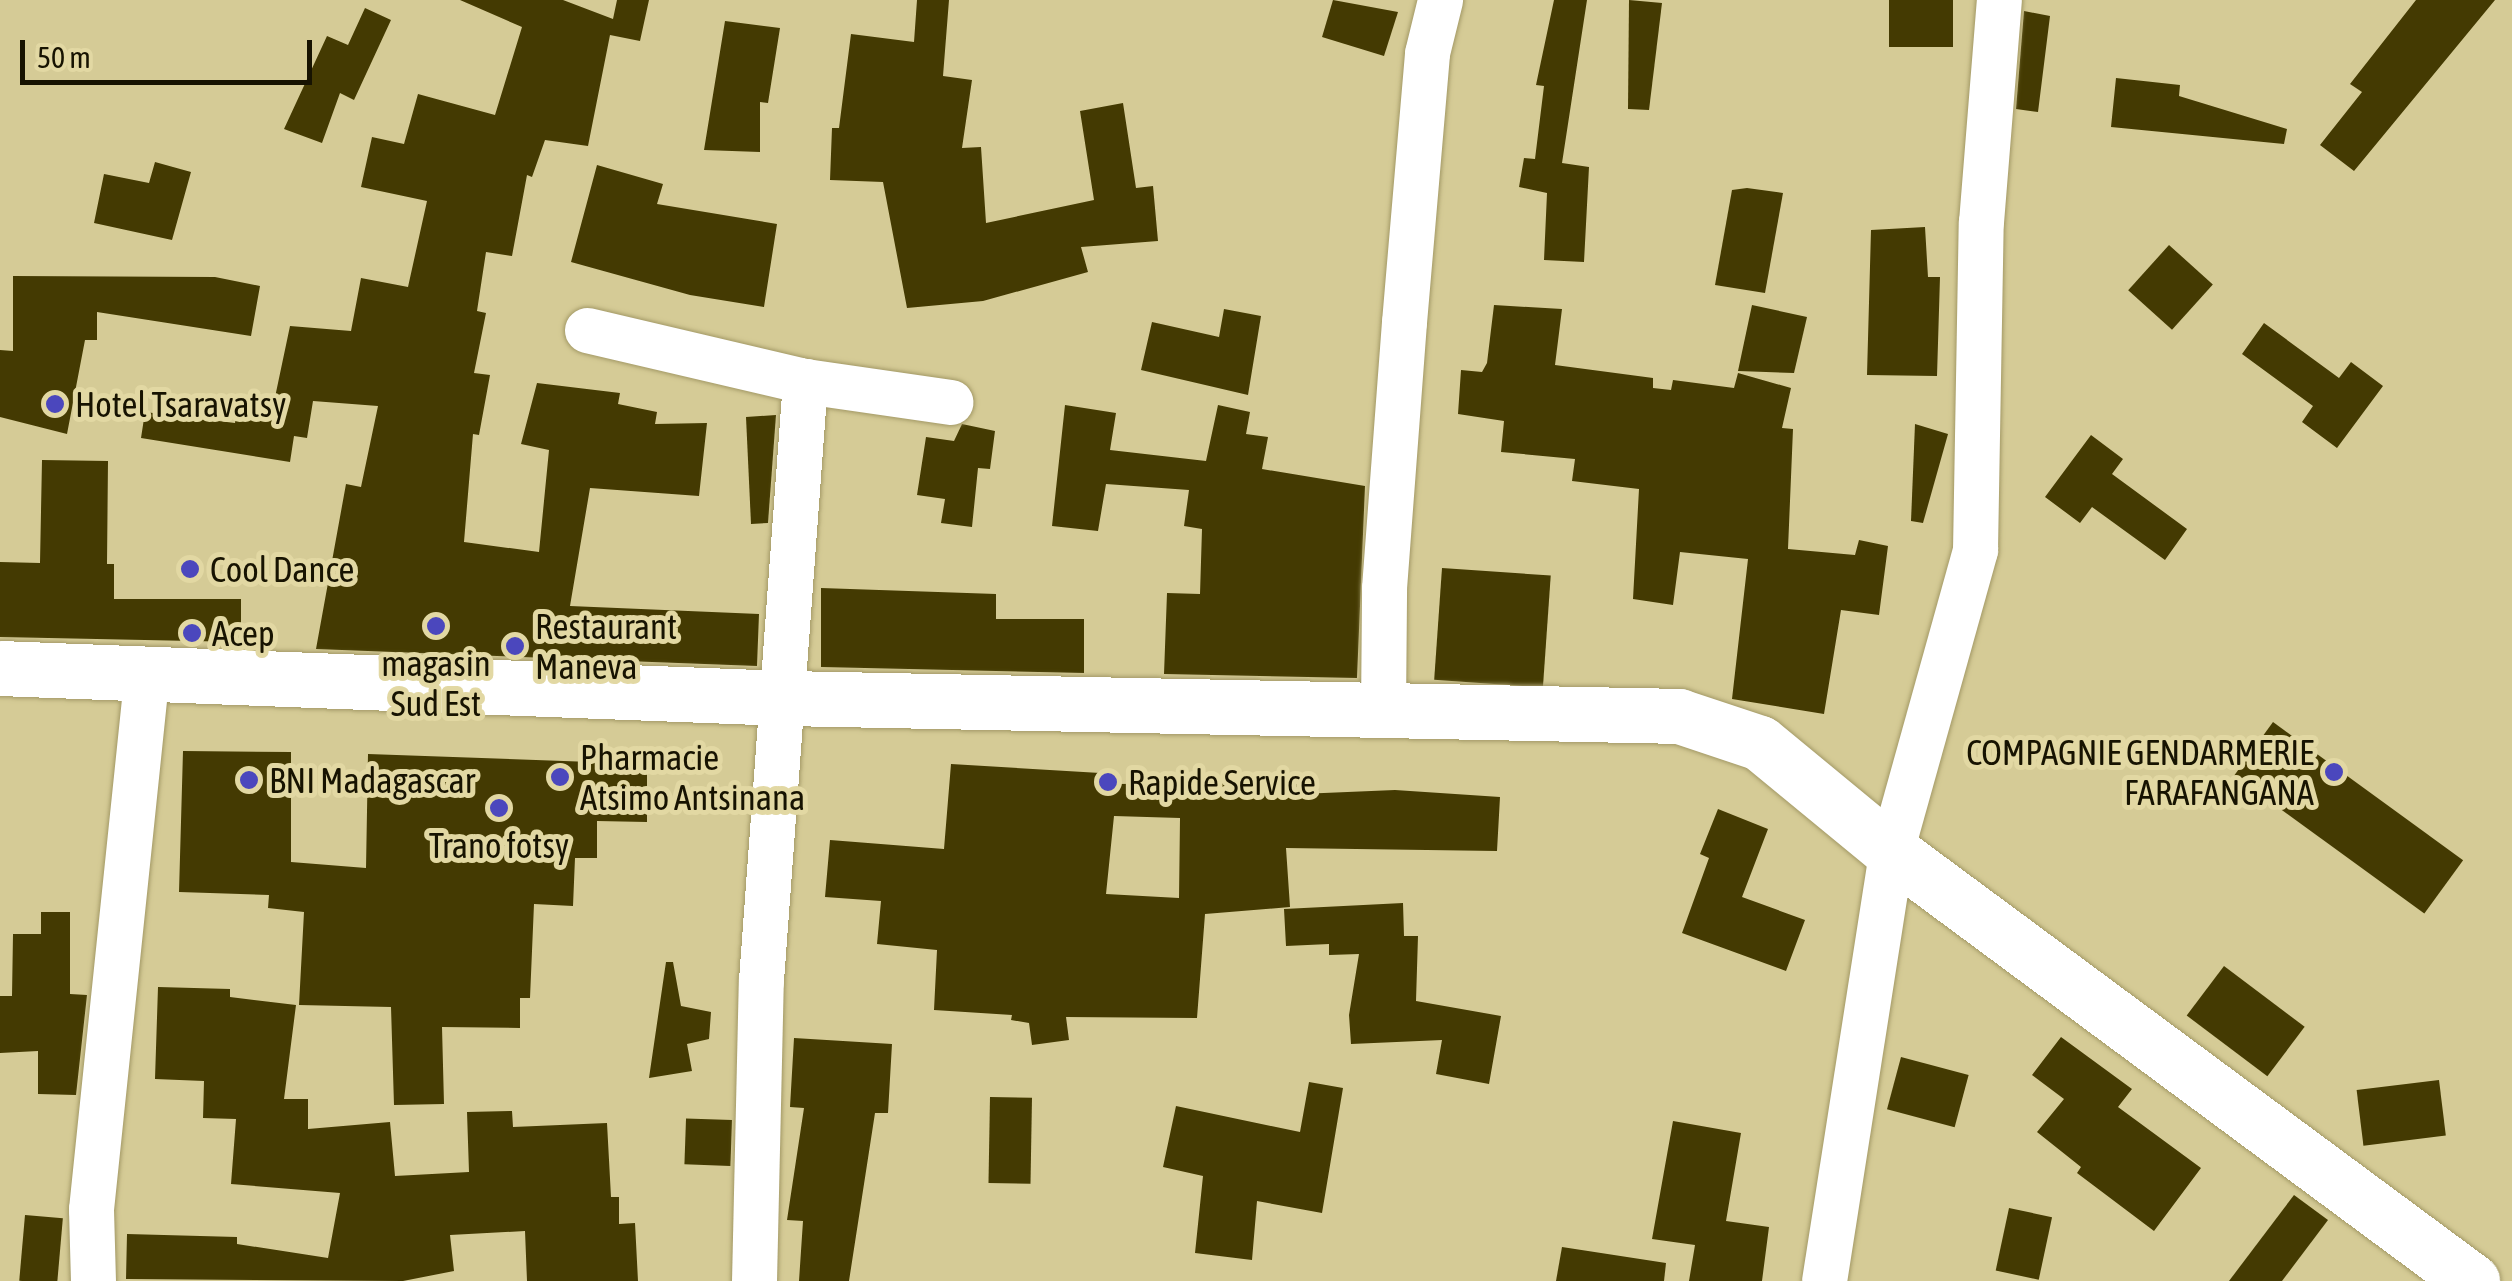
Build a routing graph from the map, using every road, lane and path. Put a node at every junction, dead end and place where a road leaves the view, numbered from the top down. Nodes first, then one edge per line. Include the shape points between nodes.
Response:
1 (1440, 0) edge
2 (1999, 0) edge
3 (587, 330) dead end
4 (805, 381) junction
5 (950, 402) dead end
6 (0, 668) edge
7 (147, 672) junction
8 (786, 698) junction
9 (1383, 711) junction
10 (1891, 852) junction
11 (93, 1281) edge
12 (754, 1281) edge
13 (1824, 1281) edge
14 (2472, 1281) edge

1 - 9 street via 1426,53 1405,302 1384,588
2 - 10 street via 1981,222 1975,550
3 - 4 street
4 - 5 street
4 - 8 street
6 - 7 main road
7 - 8 main road
7 - 11 street via 92,1209
8 - 9 main road
8 - 12 street via 762,980
9 - 10 main road via 1679,716 1760,743
10 - 13 street
10 - 14 main road

